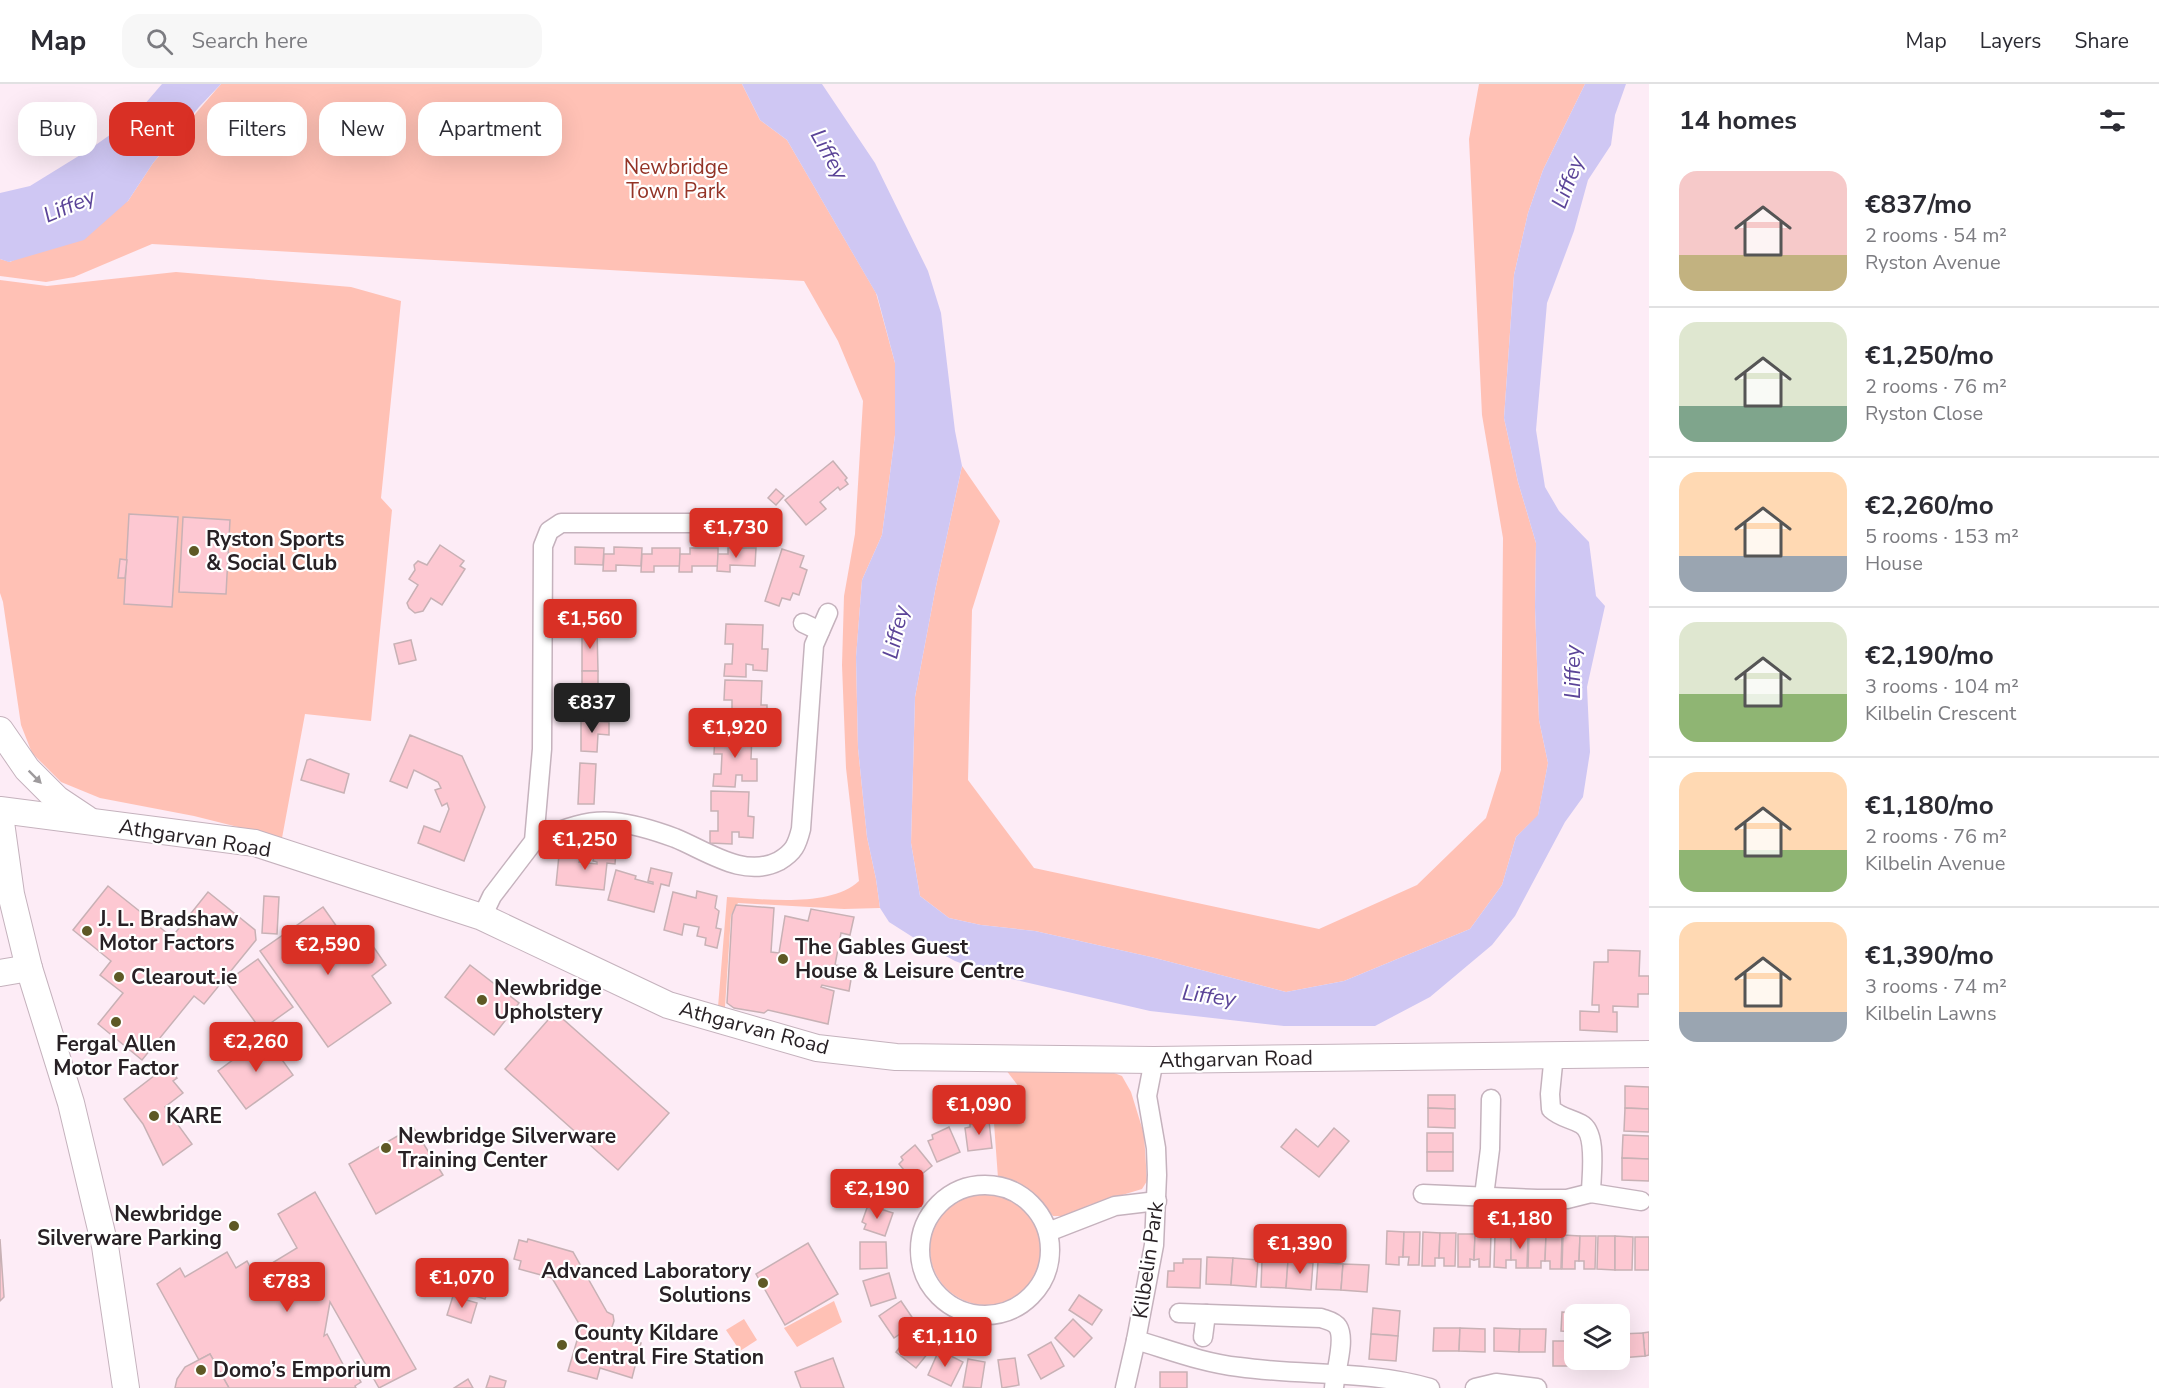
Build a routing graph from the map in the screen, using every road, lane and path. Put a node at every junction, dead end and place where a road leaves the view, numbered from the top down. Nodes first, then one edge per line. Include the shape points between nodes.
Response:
1 (735, 523) dead end
2 (828, 613) dead end
3 (0, 730) edge
4 (0, 810) edge
5 (0, 815) edge
6 (92, 823) junction
7 (534, 841) junction
8 (482, 917) junction
9 (29, 968) junction
10 (0, 973) edge
11 (1554, 1054) junction
12 (1649, 1054) edge
13 (1154, 1060) junction
14 (1495, 1108) dead end
15 (1591, 1193) junction
16 (1423, 1194) dead end
17 (1484, 1196) junction
18 (1157, 1201) junction
19 (1641, 1201) dead end
20 (1048, 1232) junction
21 (1179, 1313) dead end
22 (1206, 1314) junction
23 (1203, 1337) dead end
24 (1136, 1340) junction
25 (1334, 1381) edge
26 (126, 1388) edge
27 (1125, 1388) edge
28 (1430, 1388) edge
29 (1475, 1388) edge
30 (1537, 1388) edge

1 - 7 street via 561,523 549,531 543,546 542,749
2 - 7 street via 812,627 801,829 797,846 782,859 767,866 748,866 720,859 676,838 612,822 585,823
3 -> 6 main road via 34,776 57,799
4 - 6 main road, Athgarvan Road
5 - 9 main road via 11,894
6 - 8 main road, Athgarvan Road via 255,843
7 - 8 street via 492,896
8 - 13 main road, Athgarvan Road via 668,1005 817,1048 896,1057
9 - 10 main road
9 - 26 main road via 70,1103 105,1246
11 - 12 main road, Athgarvan Road
11 - 13 main road, Athgarvan Road
11 - 15 street via 1551,1109 1587,1129 1592,1140
13 - 18 street, Kilbelin Park via 1147,1096 1156,1148
14 - 17 street
15 - 17 street via 1567,1199
15 - 19 street
16 - 17 street
18 - 20 street via 1115,1206
18 - 24 street, Kilbelin Park via 1155,1245
20 - 20 street via 1048,1269 1039,1287 1006,1312 986,1316 966,1313 947,1304 932,1289 923,1271 922,1230 946,1197 964,1188 985,1184 1020,1194 1037,1211
21 - 22 street
22 - 23 street
22 - 25 street via 1321,1318 1333,1322 1338,1327 1341,1345
24 - 25 street via 1195,1359
24 - 27 street, Kilbelin Park
25 - 28 street via 1371,1376
29 - 30 street via 1497,1383

